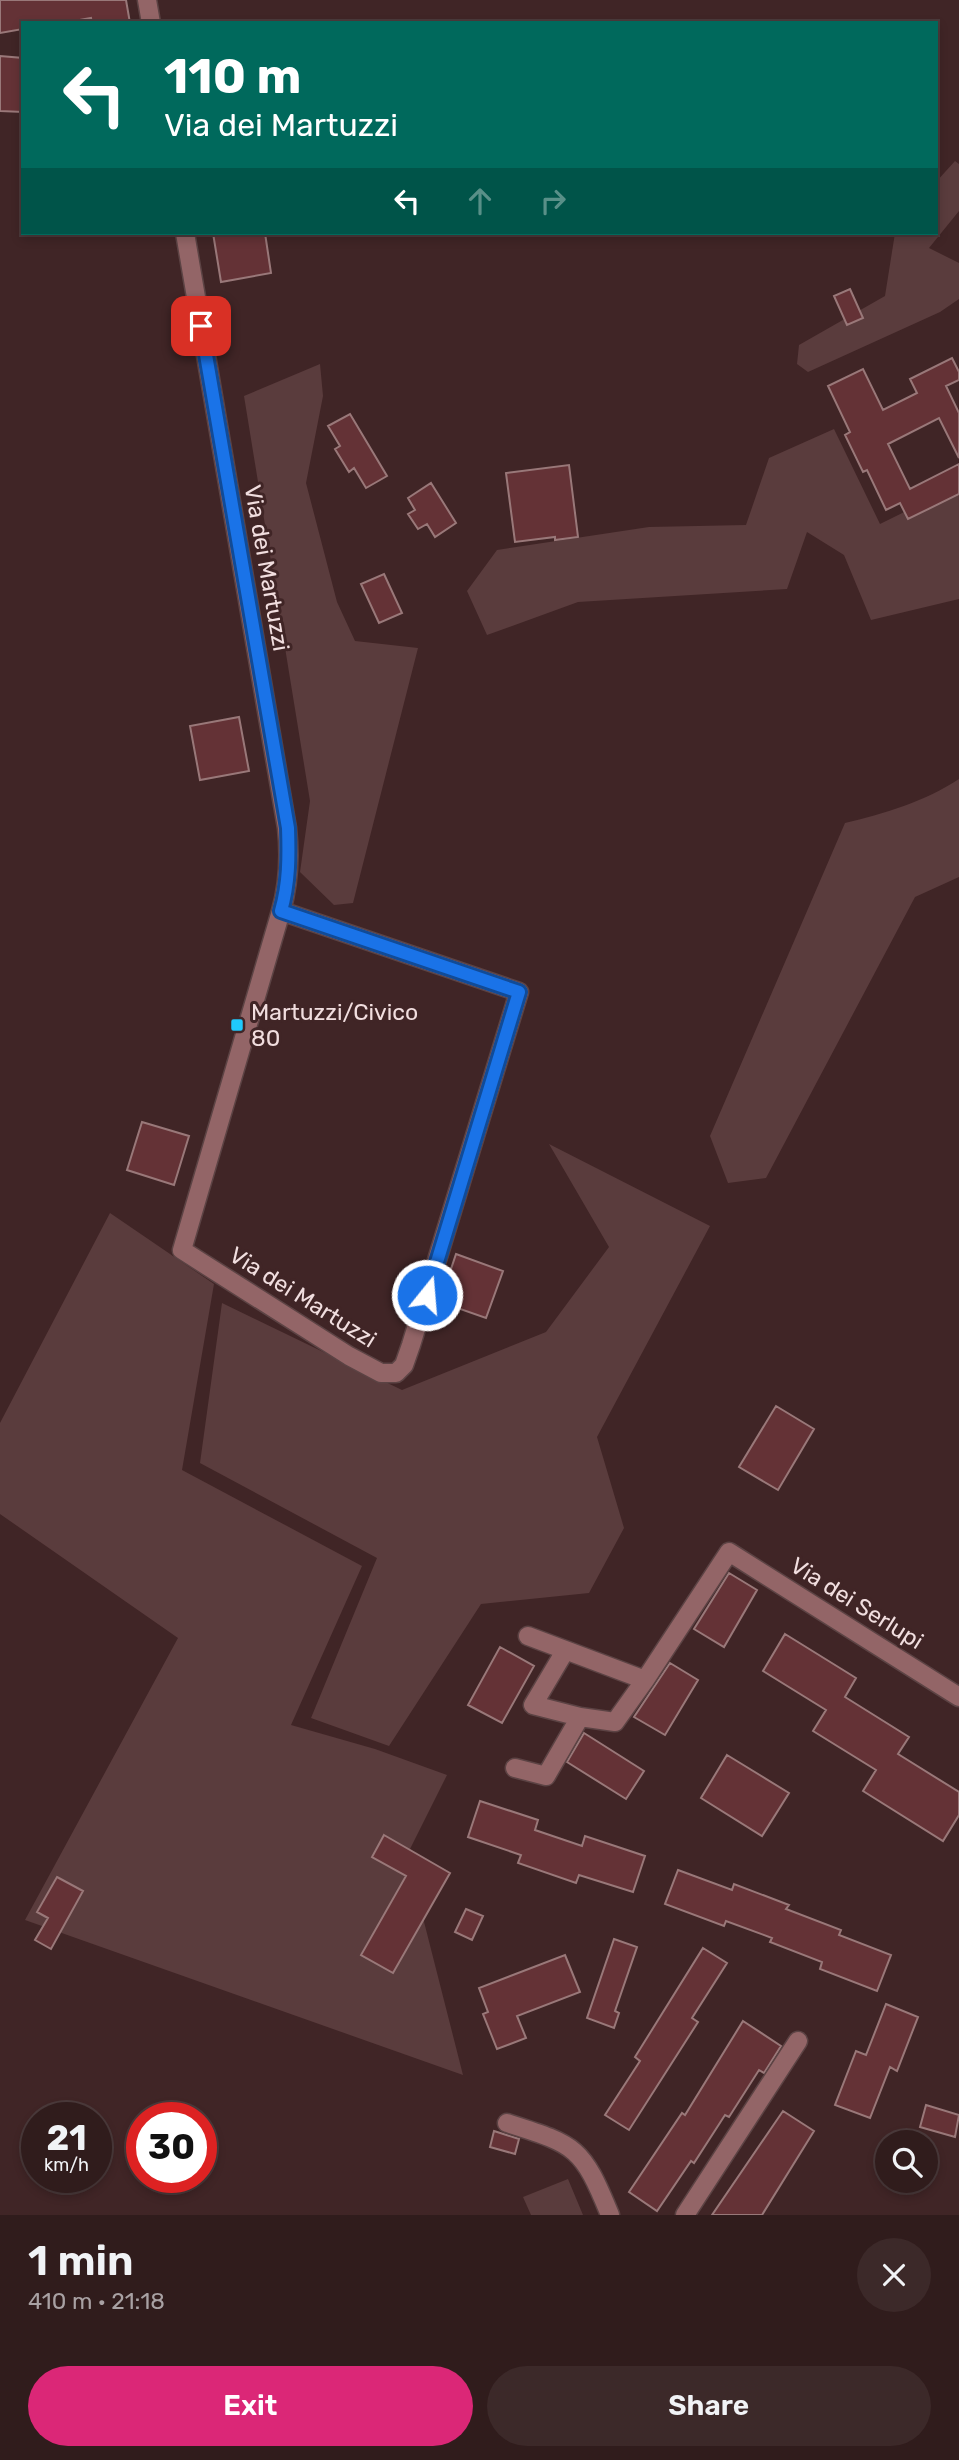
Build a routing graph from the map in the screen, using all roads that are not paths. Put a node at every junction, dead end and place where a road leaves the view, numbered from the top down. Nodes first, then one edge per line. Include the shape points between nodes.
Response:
1 (147, 0) edge
2 (151, 21) edge
3 (185, 235) edge
4 (281, 911) junction
5 (528, 1636) dead end
6 (565, 1651) junction
7 (645, 1680) junction
8 (959, 1697) edge
9 (580, 1717) junction
10 (515, 1768) dead end
11 (798, 2041) dead end
12 (507, 2123) dead end
13 (610, 2215) edge
14 (685, 2215) edge

1 - 2 street
3 - 4 street, Via dei Martuzzi via 288,828 290,859
4 - 4 street, Via dei Martuzzi via 182,1250 349,1356 381,1373 396,1373 411,1345 519,992
5 - 6 street
6 - 7 street
6 - 9 street via 533,1705
7 - 8 street, Via dei Serlupi via 729,1552
7 - 9 street via 615,1722
9 - 10 street via 546,1776
11 - 14 street
12 - 13 street via 565,2143 578,2154

